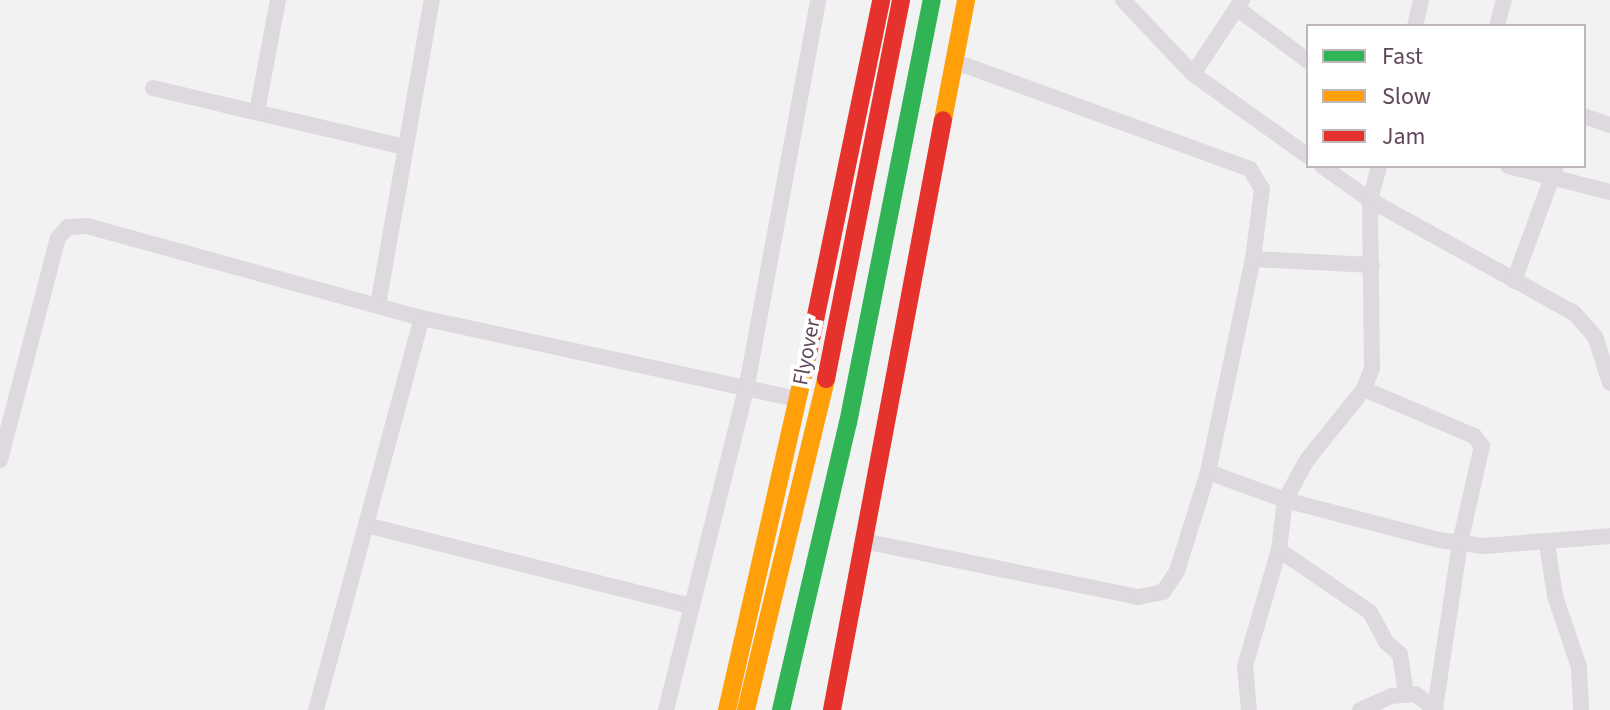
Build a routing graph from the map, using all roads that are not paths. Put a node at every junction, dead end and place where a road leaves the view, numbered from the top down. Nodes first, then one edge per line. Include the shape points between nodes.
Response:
1 (278, 0) edge
2 (432, 0) edge
3 (818, 0) edge
4 (881, 0) edge
5 (901, 0) edge
6 (932, 0) edge
7 (966, 0) edge
8 (1123, 0) edge
9 (1421, 0) edge
10 (1504, 0) edge
11 (1240, 5) edge
12 (1498, 22) dead end
13 (1416, 23) edge
14 (1306, 59) edge
15 (953, 61) junction
16 (1193, 74) junction
17 (153, 88) dead end
18 (257, 112) junction
19 (1586, 117) edge
20 (1610, 125) edge
21 (405, 147) junction
22 (1306, 155) edge
23 (1325, 168) edge
24 (1378, 168) edge
25 (1523, 168) edge
26 (1554, 172) edge
27 (1610, 192) edge
28 (1370, 200) junction
29 (1253, 259) junction
30 (1372, 265) junction
31 (1514, 281) junction
32 (378, 305) junction
33 (422, 318) junction
34 (1607, 357) edge
35 (1610, 383) edge
36 (1364, 389) junction
37 (746, 390) junction
38 (798, 399) junction
39 (0, 460) edge
40 (1208, 472) junction
41 (1285, 500) junction
42 (366, 525) junction
43 (1610, 536) edge
44 (868, 542) junction
45 (1460, 543) junction
46 (1547, 543) junction
47 (1279, 550) junction
48 (692, 606) junction
49 (1406, 694) junction
50 (1435, 709) edge
51 (316, 710) edge
52 (666, 710) edge
53 (727, 710) edge
54 (746, 710) edge
55 (781, 710) edge
56 (832, 710) edge
57 (1249, 710) edge
58 (1360, 710) edge
59 (1581, 710) edge

1 - 18 street
2 - 21 street
3 - 37 street
4 - 38 main road
5 - 54 main road, Flyover via 821,403
6 - 55 main road via 848,423
7 - 15 main road
8 - 16 street
9 - 13 street
10 - 12 street
11 - 14 street
11 - 16 street
15 - 29 street via 1250,169 1262,189
15 - 44 main road
16 - 22 street
17 - 18 street
18 - 21 street
19 - 20 street
21 - 32 street
23 - 28 street
24 - 28 street
25 - 26 street
26 - 27 street
26 - 31 street
28 - 30 street
28 - 31 street
29 - 30 street
29 - 40 street
30 - 36 street via 1372,368
31 - 34 street via 1574,313
32 - 33 street
32 - 39 street via 87,226 68,227 58,238
33 - 37 street
33 - 42 street
34 - 35 street
36 - 41 street via 1307,460
36 - 45 street via 1479,440 1482,450
37 - 38 street
37 - 48 street
38 - 53 main road
40 - 41 street
40 - 44 street via 1177,571 1163,592 1152,597
41 - 45 street
41 - 47 street
42 - 48 street
42 - 51 street
43 - 46 street
44 - 56 main road
45 - 46 street
45 - 50 street
46 - 59 street via 1555,596 1579,667
47 - 49 street via 1370,612 1386,642 1400,654
47 - 57 street via 1245,666
48 - 52 street
49 - 50 street via 1426,698
49 - 58 street

